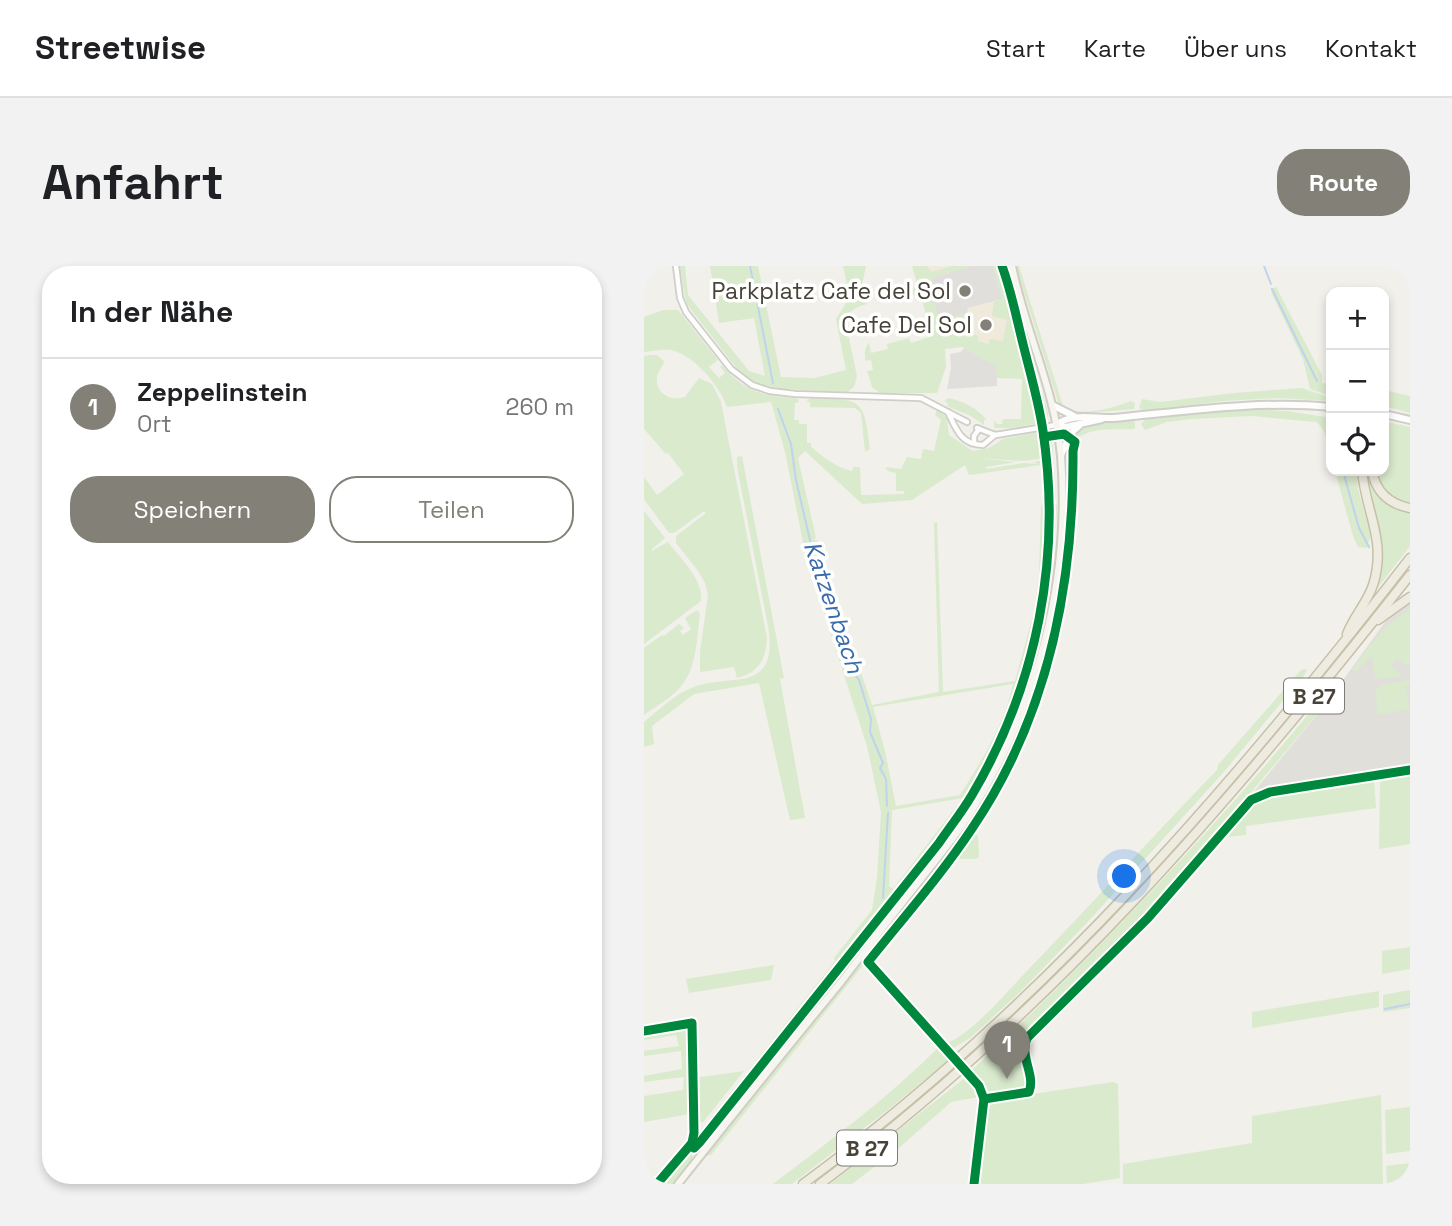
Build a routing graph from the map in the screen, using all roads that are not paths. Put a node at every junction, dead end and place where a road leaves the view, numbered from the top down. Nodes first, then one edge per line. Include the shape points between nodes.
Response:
1 (676, 266) edge
2 (1012, 267) edge
3 (1052, 405) junction
4 (1326, 407) edge
5 (947, 411) junction
6 (1389, 415) edge
7 (1079, 417) junction
8 (1105, 418) junction
9 (1410, 420) edge
10 (967, 422) dead end
11 (1056, 425) junction
12 (1080, 426) junction
13 (995, 435) junction
14 (974, 444) junction
15 (1061, 457) junction
16 (1363, 476) edge
17 (1374, 476) edge
18 (1410, 508) edge
19 (1410, 558) edge
20 (1410, 575) edge
21 (1410, 597) edge
22 (1373, 623) junction
23 (1344, 642) junction
24 (1410, 770) edge
25 (1376, 775) dead end
26 (678, 1184) edge
27 (803, 1184) edge
28 (820, 1184) edge

1 - 5 street via 686,312 731,369 752,385 795,394 916,397
2 - 3 main road
3 - 7 street
3 - 11 main road
4 - 8 street via 1247,404
5 - 10 street
5 - 14 street via 958,435
6 - 9 street
7 - 8 street
7 - 11 street
8 - 12 street
11 - 12 street
11 - 13 street
11 - 15 main road
12 - 15 street via 1071,433
13 - 14 street via 983,445
13 - 14 street via 978,428
15 - 26 main road via 1060,542 1047,633 1027,704 992,775 937,859
16 - 23 highway via 1377,533 1378,561 1366,601
17 - 18 highway via 1382,495
19 - 23 highway, B 27
20 - 22 highway, B 27
21 - 22 highway
22 - 28 highway, B 27 via 1225,801 1078,960 948,1081
23 - 27 highway, B 27 via 1211,801 1086,937 953,1064
24 - 25 street

